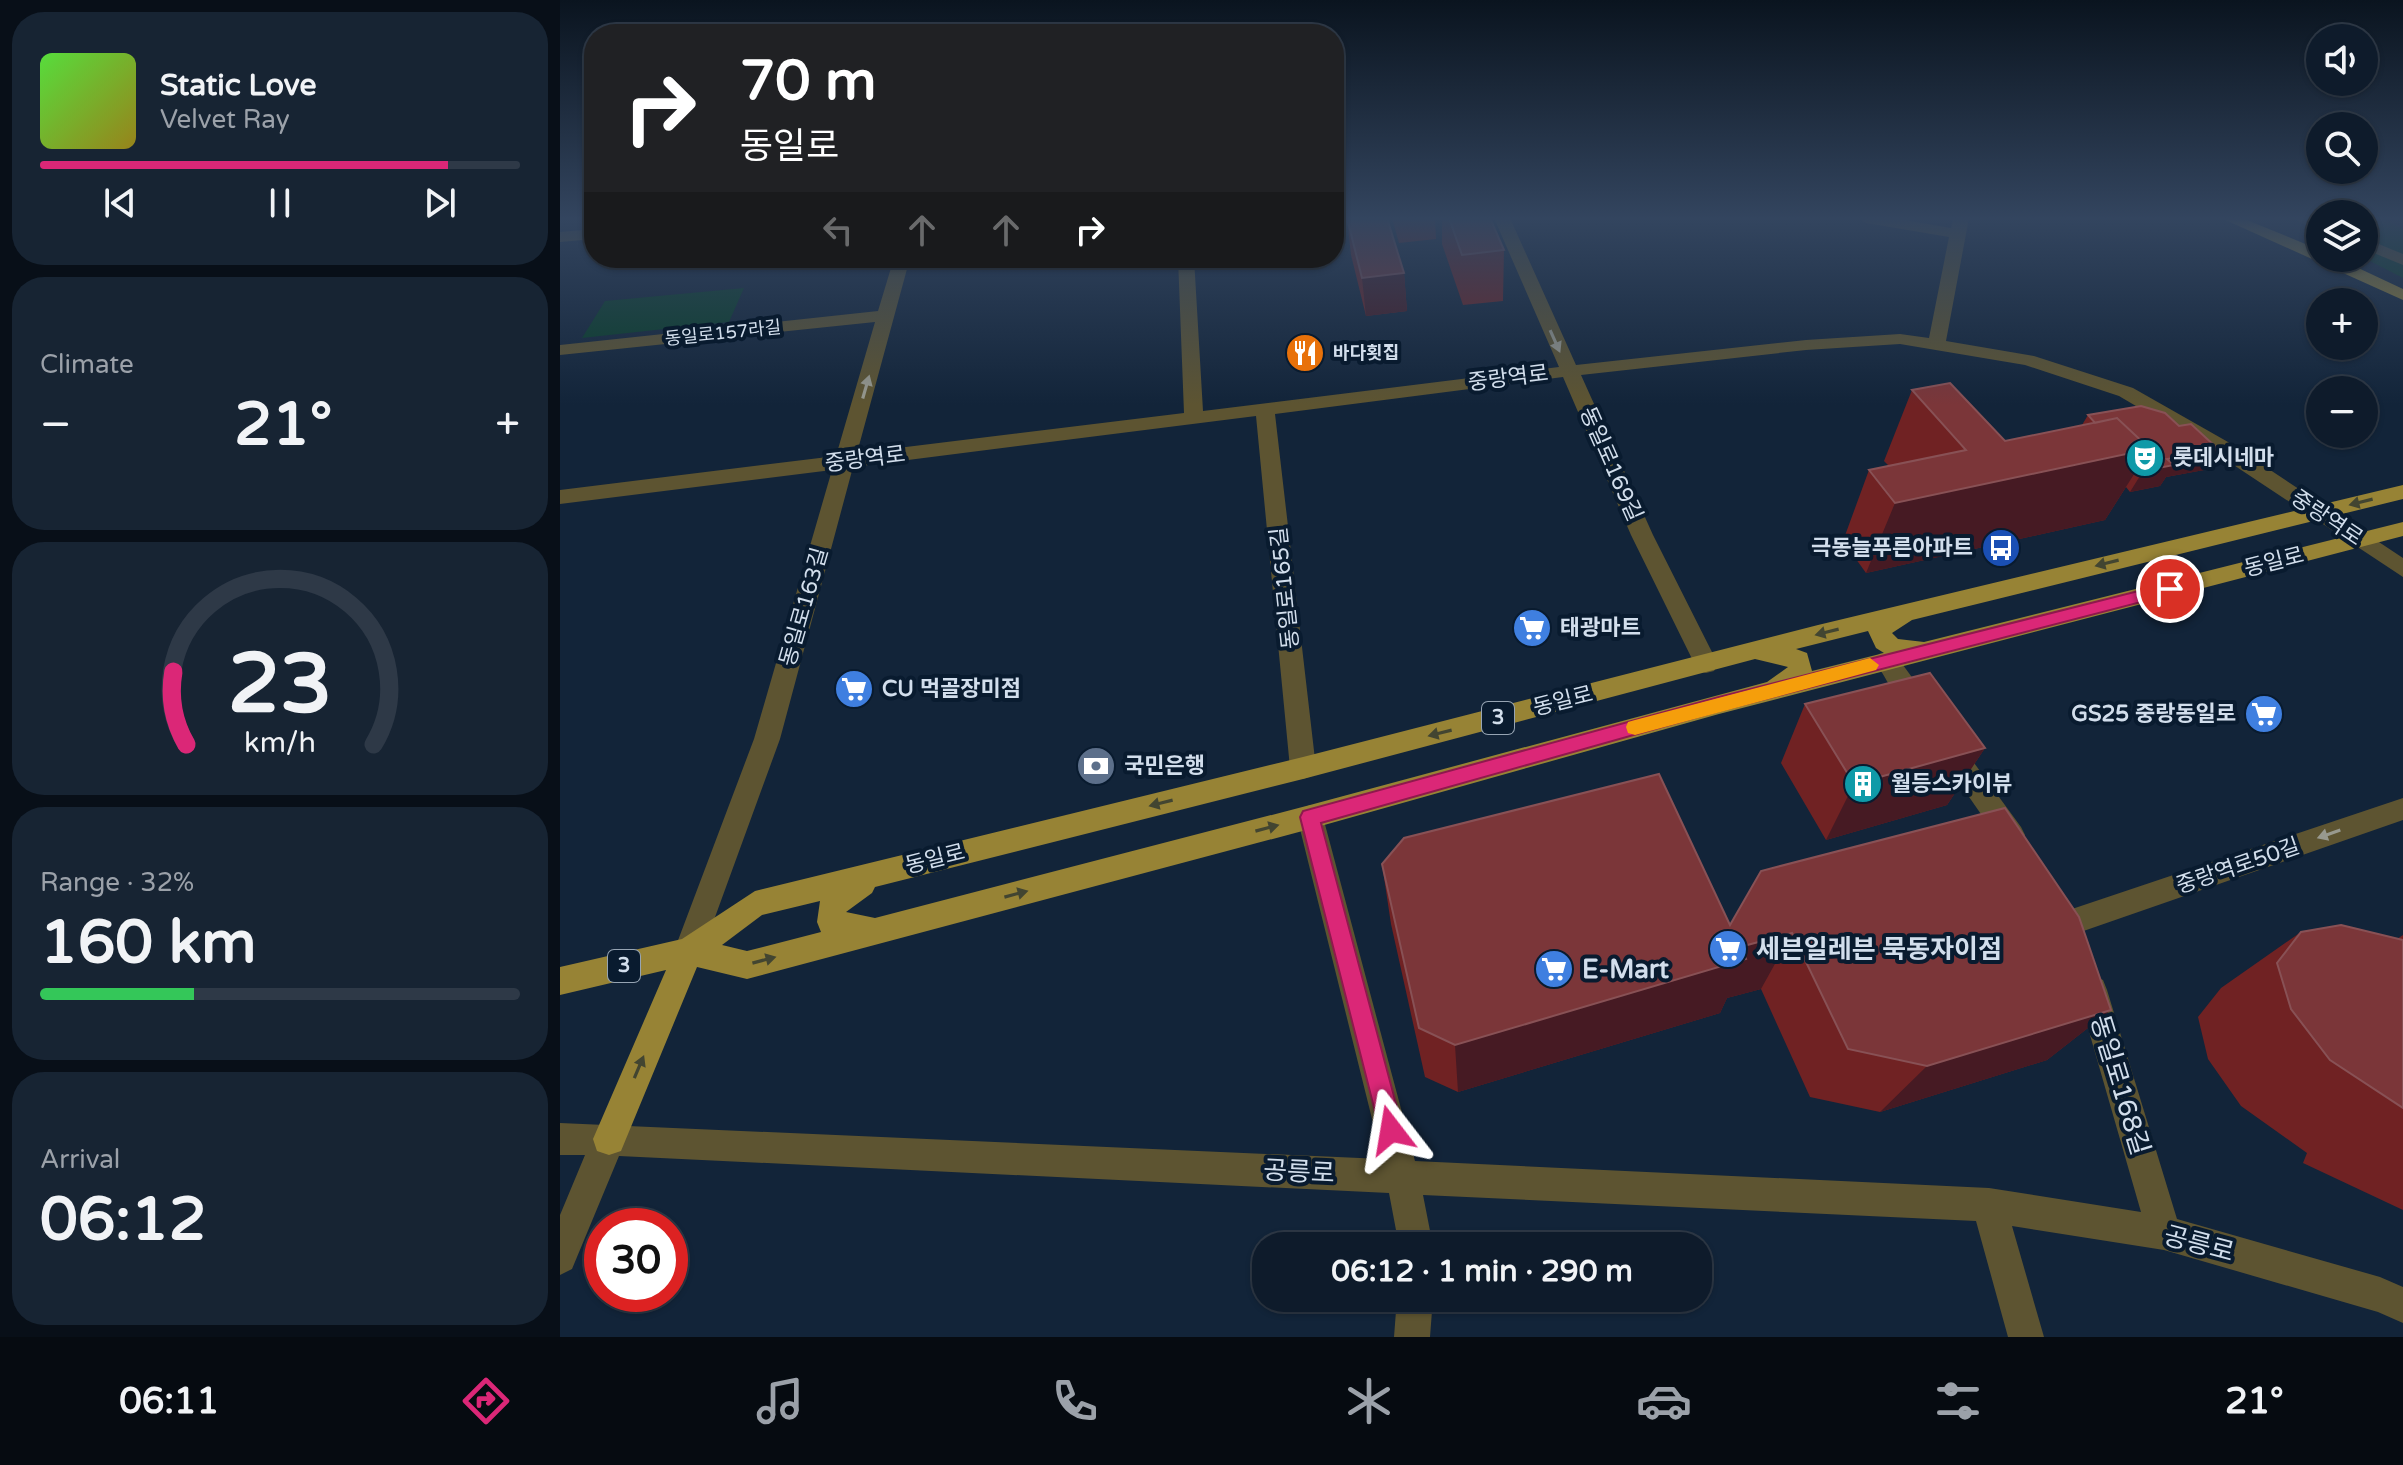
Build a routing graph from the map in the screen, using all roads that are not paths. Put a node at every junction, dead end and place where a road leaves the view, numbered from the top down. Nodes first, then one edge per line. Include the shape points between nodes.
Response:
1 (895, 280) edge
2 (1187, 280) edge
3 (1530, 280) edge
4 (1949, 280) edge
5 (2372, 280) edge
6 (2403, 295) edge
7 (885, 316) junction
8 (1937, 343) junction
9 (560, 350) edge
10 (1569, 371) junction
11 (1265, 409) junction
12 (1194, 418) junction
13 (845, 462) junction
14 (2403, 492) edge
15 (560, 497) edge
16 (2319, 512) junction
17 (2403, 529) edge
18 (2359, 540) junction
19 (2196, 542) junction
20 (2403, 569) edge
21 (2228, 574) junction
22 (1908, 612) junction
23 (1935, 649) junction
24 (1747, 653) junction
25 (1887, 661) junction
26 (1706, 664) junction
27 (1768, 691) junction
28 (1303, 768) junction
29 (2403, 809) edge
30 (1310, 817) junction
31 (2027, 859) edge
32 (881, 873) junction
33 (876, 931) junction
34 (2073, 934) joint
35 (689, 951) junction
36 (560, 981) edge
37 (560, 1126) edge
38 (560, 1139) edge
39 (609, 1139) junction
40 (1403, 1177) junction
41 (1989, 1205) junction
42 (1413, 1232) edge
43 (2164, 1233) junction
44 (560, 1257) edge
45 (2403, 1305) edge
46 (1414, 1312) edge
47 (1412, 1337) edge
48 (2026, 1337) edge

1 - 7 street, 동일로163길
2 - 12 street
3 -> 10 street, 동일로169길
4 - 8 street
5 - 6 main road
7 - 9 street, 동일로157라길
13 -> 7 street, 동일로163길
8 - 10 street, 중랑역로 via 1850,341
8 - 16 street, 중랑역로 via 2028,360 2126,392
10 - 11 street, 중랑역로
10 - 26 street, 동일로169길
11 - 12 street, 중랑역로
11 - 28 street, 동일로165길
12 - 13 street, 중랑역로
13 - 15 street, 중랑역로
13 - 35 street, 동일로163길 via 767,739
14 -> 16 main road, 동일로 / 3
16 - 18 street, 중랑역로
16 - 19 main road, 동일로 / 3
17 - 18 main road, 동일로 / 3
18 - 20 street, 중랑역로
18 - 21 main road, 동일로 / 3
19 - 21 main road via 2236,547 2244,555
19 -> 22 main road, 동일로 / 3
21 - 23 main road, 동일로 / 3
22 - 23 main road via 1879,630 1882,640 1891,648
22 -> 24 main road, 동일로 / 3
23 - 25 main road, 동일로 / 3
24 - 26 main road, 동일로 / 3
24 - 27 main road via 1799,660 1800,671
25 - 27 main road, 동일로 / 3
25 - 31 street
26 -> 28 main road, 동일로 / 3
27 - 30 main road, 동일로 / 3
28 -> 32 main road, 동일로 / 3
29 -> 34 street, 중랑역로50길
33 -> 30 main road, 동일로 / 3
30 - 40 street
32 - 33 main road via 833,903 831,922
32 - 35 main road, 동일로 / 3 via 755,904
35 -> 33 main road, 동일로 / 3 via 747,965
34 - 43 street, 동일로168길
35 - 36 main road, 동일로 / 3
39 -> 35 main road
37 - 39 street, 공릉로
38 - 39 street, 공릉로
39 - 40 street, 공릉로
39 - 44 street
40 - 41 street, 공릉로
40 - 42 street
41 - 43 street, 공릉로
41 - 48 street
43 - 45 street, 공릉로
46 - 47 street

